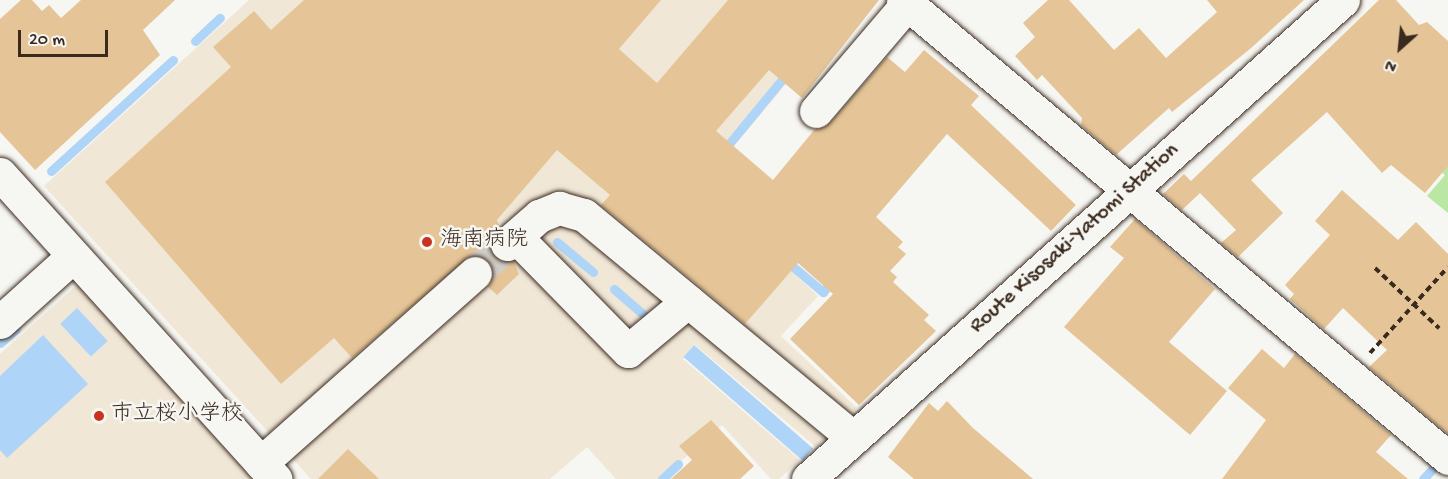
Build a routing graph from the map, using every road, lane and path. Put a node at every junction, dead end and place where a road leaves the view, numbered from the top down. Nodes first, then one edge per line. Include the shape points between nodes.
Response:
1 (1343, 0) edge
2 (905, 2) edge
3 (816, 111) dead end
4 (0, 174) edge
5 (1130, 189) junction
6 (73, 256) junction
7 (1448, 267) edge
8 (1375, 268) dead end
9 (475, 273) tunnel mouth
10 (688, 301) junction
11 (1414, 304) junction
12 (0, 322) edge
13 (1439, 328) dead end
14 (1350, 375) junction
15 (854, 438) junction
16 (1448, 458) edge
17 (268, 471) edge
18 (808, 479) edge

1 - 5 street, Route Kisosaki-Yatomi Station
2 - 3 street
2 - 5 street
4 - 6 street
5 - 14 street
5 - 15 street, Route Kisosaki-Yatomi Station
6 - 12 street
6 - 17 street
7 - 11 path
8 - 11 path
9 - 17 street
10 - 10 street via 628,351 512,241 539,216 559,208 584,215
10 - 15 street
11 - 13 path
11 - 14 path
14 - 16 street
15 - 18 street, Route Kisosaki-Yatomi Station

